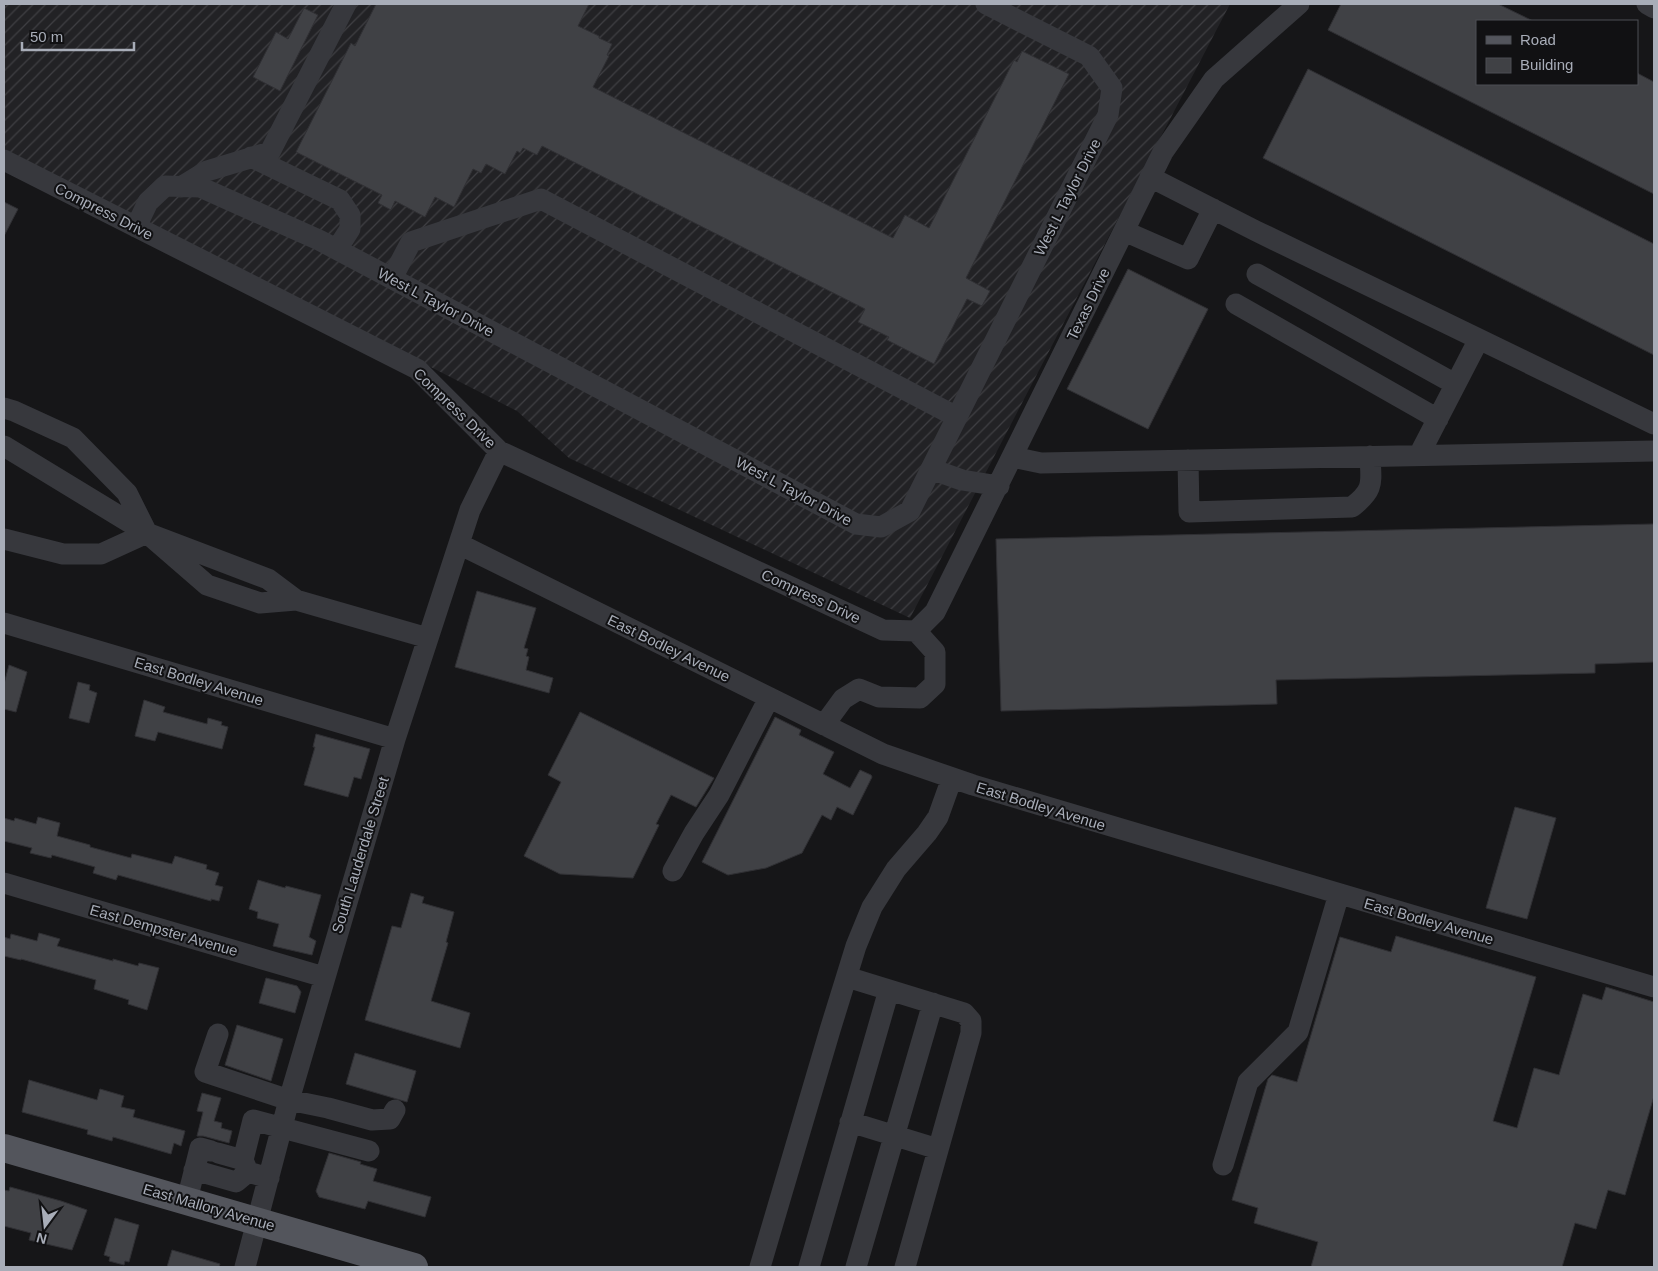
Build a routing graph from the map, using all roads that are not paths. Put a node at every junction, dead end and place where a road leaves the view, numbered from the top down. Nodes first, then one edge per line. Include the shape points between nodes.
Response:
1 (346, 4) edge
2 (986, 4) edge
3 (1298, 4) edge
4 (1647, 4) edge
5 (1654, 8) edge
6 (252, 157) junction
7 (4, 160) edge
8 (1150, 177) junction
9 (181, 187) junction
10 (1213, 209) junction
11 (136, 227) junction
12 (1124, 231) junction
13 (337, 249) junction
14 (1257, 274) dead end
15 (392, 278) junction
16 (1236, 304) dead end
17 (1479, 339) junction
18 (1455, 384) junction
19 (4, 408) edge
20 (957, 417) junction
21 (1438, 419) junction
22 (1654, 424) edge
23 (4, 446) edge
24 (500, 450) junction
25 (1654, 451) edge
26 (1419, 455) junction
27 (1370, 456) junction
28 (1013, 457) junction
29 (1188, 460) junction
30 (931, 469) junction
31 (999, 486) junction
32 (148, 533) junction
33 (4, 539) edge
34 (459, 544) junction
35 (4, 623) edge
36 (916, 631) junction
37 (428, 638) junction
38 (769, 698) junction
39 (824, 725) junction
40 (395, 739) junction
41 (952, 778) junction
42 (673, 871) dead end
43 (4, 883) edge
44 (1339, 894) junction
45 (324, 977) junction
46 (847, 977) junction
47 (1654, 987) edge
48 (889, 990) junction
49 (933, 1004) junction
50 (218, 1034) dead end
51 (289, 1100) junction
52 (395, 1110) dead end
53 (850, 1122) junction
54 (282, 1128) junction
55 (895, 1136) junction
56 (4, 1148) edge
57 (938, 1149) junction
58 (369, 1151) dead end
59 (1222, 1165) dead end
60 (245, 1166) junction
61 (194, 1170) junction
62 (269, 1178) junction
63 (186, 1200) junction
64 (258, 1221) junction
65 (245, 1267) edge
66 (414, 1267) edge
67 (760, 1267) edge
68 (809, 1267) edge
69 (856, 1267) edge
70 (904, 1267) edge

1 - 6 street via 270,152
2 - 20 street, West L Taylor Drive via 1089,56 1112,88 1108,116
3 - 8 street, Texas Drive via 1214,80 1163,152
4 - 5 street
6 - 9 street via 207,170
6 - 13 street via 340,200 350,215 350,229
7 - 11 street, Compress Drive
8 - 10 street
8 - 12 street, Texas Drive
9 - 11 street, West L Taylor Drive via 165,186 148,202
9 - 13 street, West L Taylor Drive via 200,187
10 - 12 street via 1188,259
10 - 17 street
11 - 24 street, Compress Drive via 417,369
12 - 28 street, Texas Drive
13 - 15 street, West L Taylor Drive
14 - 18 street
15 - 20 street via 411,242 541,199
15 - 30 street, West L Taylor Drive via 856,524 881,527 910,511
16 - 21 street
17 - 18 street
17 - 22 street
18 - 21 street
19 - 32 street via 73,438 126,492
20 - 30 street, West L Taylor Drive
21 - 26 street
23 - 32 street
24 - 34 street, South Lauderdale Street via 470,510
24 - 36 street, Compress Drive via 883,630
25 - 26 street
26 - 27 street
27 - 29 street
27 - 29 street via 1371,487 1352,507 1188,512
28 - 29 street via 1041,463
28 - 31 street, Texas Drive
30 - 31 street via 962,480
31 - 36 street, Texas Drive via 935,612
32 - 33 street via 101,554 63,554
32 - 37 street via 207,585 260,603 296,600
34 - 37 street, South Lauderdale Street
34 - 38 street, East Bodley Avenue
35 - 40 street, East Bodley Avenue
36 - 39 street via 936,652 935,684 920,698 879,697 859,688 843,699
37 - 40 street, South Lauderdale Street
38 - 39 street, East Bodley Avenue
38 - 42 street via 719,795
39 - 41 street, East Bodley Avenue via 883,754
40 - 45 street, South Lauderdale Street
41 - 44 street, East Bodley Avenue
41 - 46 street via 938,817 896,869 872,907
43 - 45 street, East Dempster Avenue
44 - 47 street, East Bodley Avenue
44 - 59 street via 1298,1032 1248,1082
45 - 51 street, South Lauderdale Street
46 - 48 street
46 - 67 street
48 - 49 street
48 - 53 street
49 - 55 street
49 - 57 street via 964,1013 970,1021 971,1032
50 - 51 street via 205,1072
51 - 52 street via 372,1120 390,1119
51 - 54 street, South Lauderdale Street
53 - 55 street
53 - 68 street
54 - 58 street
54 - 60 street via 252,1120
54 - 62 street, South Lauderdale Street
55 - 57 street
55 - 69 street
56 - 63 main road, East Mallory Avenue
57 - 70 street
60 - 61 street via 236,1182
60 - 61 street via 200,1148
60 - 62 street
61 - 63 street
62 - 64 street, South Lauderdale Street
63 - 64 main road, East Mallory Avenue
64 - 65 street, South Lauderdale Street
64 - 66 main road, East Mallory Avenue

